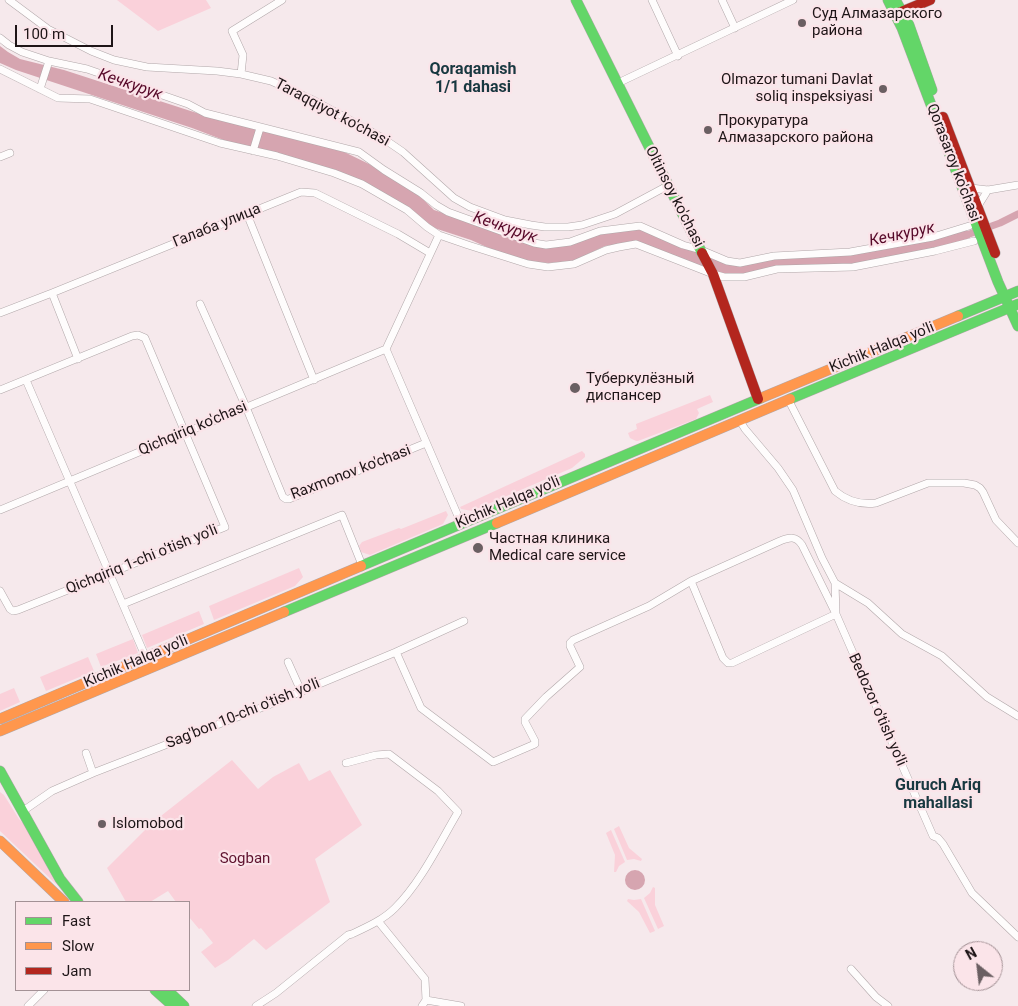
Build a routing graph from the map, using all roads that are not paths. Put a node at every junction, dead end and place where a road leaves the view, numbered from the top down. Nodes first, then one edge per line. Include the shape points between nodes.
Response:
1 (9, 0) edge
2 (282, 0) edge
3 (576, 0) edge
4 (652, 0) edge
5 (722, 0) edge
6 (793, 0) edge
7 (930, 0) edge
8 (897, 5) edge
9 (735, 28) junction
10 (0, 38) edge
11 (678, 56) junction
12 (49, 61) junction
13 (0, 69) edge
14 (241, 74) junction
15 (618, 83) junction
16 (40, 88) junction
17 (260, 128) junction
18 (253, 151) junction
19 (10, 153) dead end
20 (0, 158) edge
21 (669, 185) junction
22 (1018, 185) edge
23 (971, 188) junction
24 (988, 190) junction
25 (978, 206) junction
26 (247, 214) junction
27 (977, 224) junction
28 (439, 235) junction
29 (981, 237) junction
30 (701, 250) junction
31 (430, 253) junction
32 (713, 274) junction
33 (52, 293) junction
34 (1011, 294) edge
35 (200, 304) dead end
36 (1015, 307) edge
37 (0, 313) edge
38 (1018, 326) edge
39 (386, 349) junction
40 (78, 359) junction
41 (847, 363) junction
42 (851, 374) junction
43 (26, 380) junction
44 (314, 380) junction
45 (0, 390) edge
46 (758, 399) junction
47 (789, 401) junction
48 (246, 407) junction
49 (740, 421) junction
50 (185, 433) junction
51 (426, 443) junction
52 (70, 480) junction
53 (555, 484) junction
54 (560, 496) junction
55 (0, 510) edge
56 (461, 523) junction
57 (1018, 543) edge
58 (362, 565) junction
59 (109, 573) junction
60 (691, 582) junction
61 (836, 583) junction
62 (0, 591) edge
63 (123, 604) junction
64 (836, 614) junction
65 (464, 621) dead end
66 (220, 626) junction
67 (225, 637) junction
68 (396, 652) junction
69 (146, 658) junction
70 (288, 662) dead end
71 (88, 688) junction
72 (301, 691) junction
73 (1018, 716) edge
74 (0, 719) edge
75 (0, 731) edge
76 (86, 753) dead end
77 (346, 764) dead end
78 (0, 771) edge
79 (93, 772) junction
80 (0, 786) edge
81 (18, 801) junction
82 (23, 811) junction
83 (0, 842) edge
84 (63, 901) edge
85 (77, 901) edge
86 (378, 921) junction
87 (1018, 937) edge
88 (851, 969) dead end
89 (43, 991) edge
90 (156, 991) edge
91 (168, 991) edge
92 (427, 1003) edge
93 (28, 1006) edge
94 (173, 1006) edge
95 (184, 1006) edge
96 (256, 1006) edge
97 (461, 1006) edge
98 (888, 1006) edge

1 - 14 street, Taraqqiyot ko'chasi via 48,29 114,60 147,67
2 - 14 street via 232,31 243,55
3 - 15 main road, Oltinsoy ko'chasi
4 - 11 street
5 - 9 street
6 - 9 street
7 - 8 main road
8 - 23 main road, Qorasaroy ko'chasi via 908,25
8 - 27 main road, Qorasaroy ko'chasi via 902,28
9 - 11 street
10 - 12 street via 22,52
11 - 15 street
12 - 16 street
12 - 17 street via 87,70 188,104 205,114
13 - 16 street
14 - 21 street, Taraqqiyot ko'chasi via 271,81 369,130 402,152 454,198 506,220 545,227 582,225 615,214
15 - 21 main road, Oltinsoy ko'chasi
16 - 18 street via 58,98 90,99
17 - 18 street
17 - 30 street via 359,152 448,212 534,243 570,242 600,231 640,226
18 - 28 street via 362,184 407,210
19 - 20 street
21 - 30 main road, Oltinsoy ko'chasi
22 - 24 street
23 - 24 street
23 - 25 main road, Qorasaroy ko'chasi
24 - 25 street
25 - 27 main road, Qorasaroy ko'chasi
26 - 31 street, Галаба улица via 301,192 316,193
26 - 33 street, Галаба улица
26 - 44 street
27 - 29 main road, Qorasaroy ko'chasi
27 - 30 street via 933,237 850,252 774,256 740,263
28 - 31 street
28 - 32 street via 519,262 548,266 574,264 612,248 636,244
29 - 32 street via 935,251 853,267 777,269 744,277
29 - 34 main road, Qorasaroy ko'chasi
30 - 32 main road, Oltinsoy ko'chasi
31 - 39 street
32 - 46 main road, Oltinsoy ko'chasi
33 - 37 street, Галаба улица
33 - 40 street
34 - 36 main road, Qorasaroy ko'chasi
34 - 41 main road, Kichik Halqa yo'li
35 - 48 street
36 - 38 main road, Qorasaroy ko'chasi
36 - 42 main road, Kichik Halqa yo'li
39 - 44 street, Qichqiriq ko'chasi
39 - 51 street, Raxmonov ko'chasi
40 - 43 street
40 - 50 street via 132,336 144,338
41 - 42 main road
41 - 46 main road, Kichik Halqa yo'li
42 - 47 main road, Kichik Halqa yo'li
43 - 45 street
43 - 52 street
44 - 48 street, Qichqiriq ko'chasi
46 - 53 main road, Kichik Halqa yo'li
47 - 49 main road, Kichik Halqa yo'li
47 - 57 street via 835,491 841,496 869,504 928,483 975,485 983,492 996,520
48 - 50 street, Qichqiriq ko'chasi
48 - 51 street, Raxmonov ko'chasi via 286,499
49 - 54 main road, Kichik Halqa yo'li
49 - 61 street via 793,490
50 - 52 street, Qichqiriq ko'chasi
50 - 59 street, Qichqiriq 1-chi o'tish yo'li via 225,527
51 - 56 street, Raxmonov ko'chasi
52 - 55 street, Qichqiriq ko'chasi
52 - 59 street
53 - 54 main road
53 - 56 main road, Kichik Halqa yo'li
54 - 67 main road, Kichik Halqa yo'li
56 - 58 main road, Kichik Halqa yo'li
58 - 63 street via 342,515
58 - 66 main road, Kichik Halqa yo'li
59 - 62 street, Qichqiriq 1-chi o'tish yo'li via 13,611
59 - 63 street
60 - 64 street, Bedozor o'tish yo'li via 787,538 796,539
60 - 64 street via 722,658 728,663
60 - 68 street via 650,606 573,640 570,646 580,666 525,719 536,744 493,762 421,708
61 - 64 street
61 - 73 street via 868,604 902,634 942,656 987,697
63 - 69 street
64 - 87 street, Bedozor o'tish yo'li via 933,836 943,844 972,893
65 - 68 street, Sag'bon 10-chi o'tish yo'li
66 - 67 main road
66 - 69 main road, Kichik Halqa yo'li
67 - 71 main road, Kichik Halqa yo'li
68 - 72 street, Sag'bon 10-chi o'tish yo'li
69 - 71 main road, Kichik Halqa yo'li
70 - 72 street
71 - 74 main road, Kichik Halqa yo'li
71 - 75 main road, Kichik Halqa yo'li
72 - 79 street, Sag'bon 10-chi o'tish yo'li
76 - 79 street
77 - 86 street via 389,754 438,791 458,812 421,877
78 - 81 main road
79 - 82 street, Sag'bon 10-chi o'tish yo'li via 52,791
80 - 81 main road
81 - 82 main road
82 - 85 main road via 60,878
83 - 84 main road
86 - 92 street via 425,979
86 - 96 street via 348,935
88 - 98 street
89 - 93 street
90 - 94 main road
91 - 95 main road
92 - 97 street

